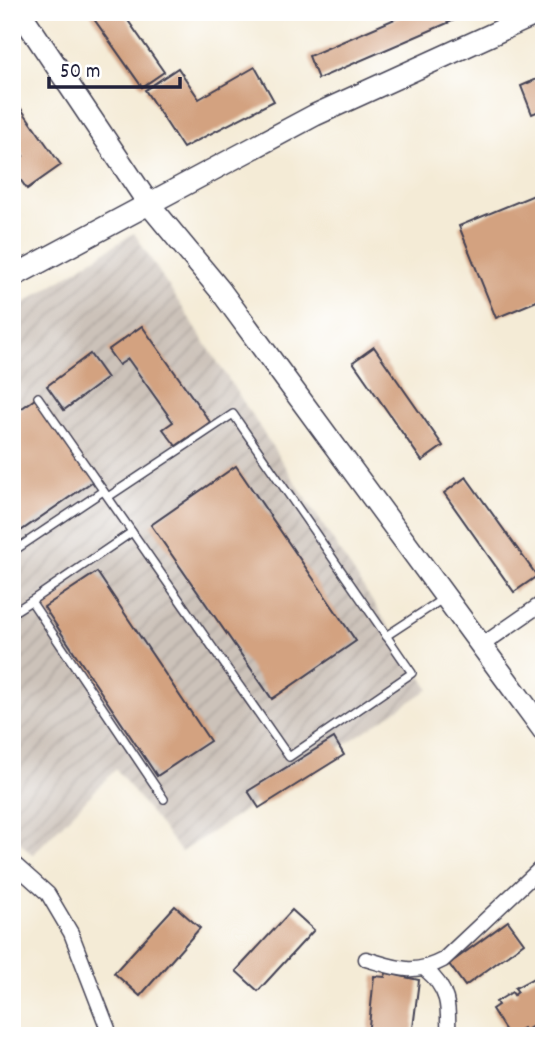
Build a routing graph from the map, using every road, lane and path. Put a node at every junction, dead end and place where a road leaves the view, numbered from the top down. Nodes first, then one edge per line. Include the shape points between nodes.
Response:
1 (20, 12) edge
2 (530, 14) edge
3 (148, 203) junction
4 (12, 277) edge
5 (38, 397) dead end
6 (106, 494) junction
7 (132, 533) junction
8 (12, 552) edge
9 (447, 596) junction
10 (31, 601) junction
11 (544, 602) edge
12 (12, 613) edge
13 (386, 636) junction
14 (482, 645) junction
15 (544, 731) edge
16 (164, 799) dead end
17 (12, 862) edge
18 (544, 865) edge
19 (366, 959) dead end
20 (425, 970) junction
21 (108, 1029) dead end
22 (448, 1036) edge

1 - 3 main road
2 - 3 main road via 315,114
3 - 4 main road
3 - 9 main road via 220,290
5 - 6 lane
6 - 7 lane
6 - 8 lane
6 - 13 lane via 233,414
7 - 10 lane
7 - 13 lane via 289,757 412,673
9 - 13 lane
9 - 14 main road
10 - 12 lane
10 - 16 lane
11 - 14 street
14 - 15 main road
17 - 21 street via 48,894 71,933
18 - 20 street via 443,960
19 - 20 street via 405,970
20 - 22 street via 442,983 449,1012

